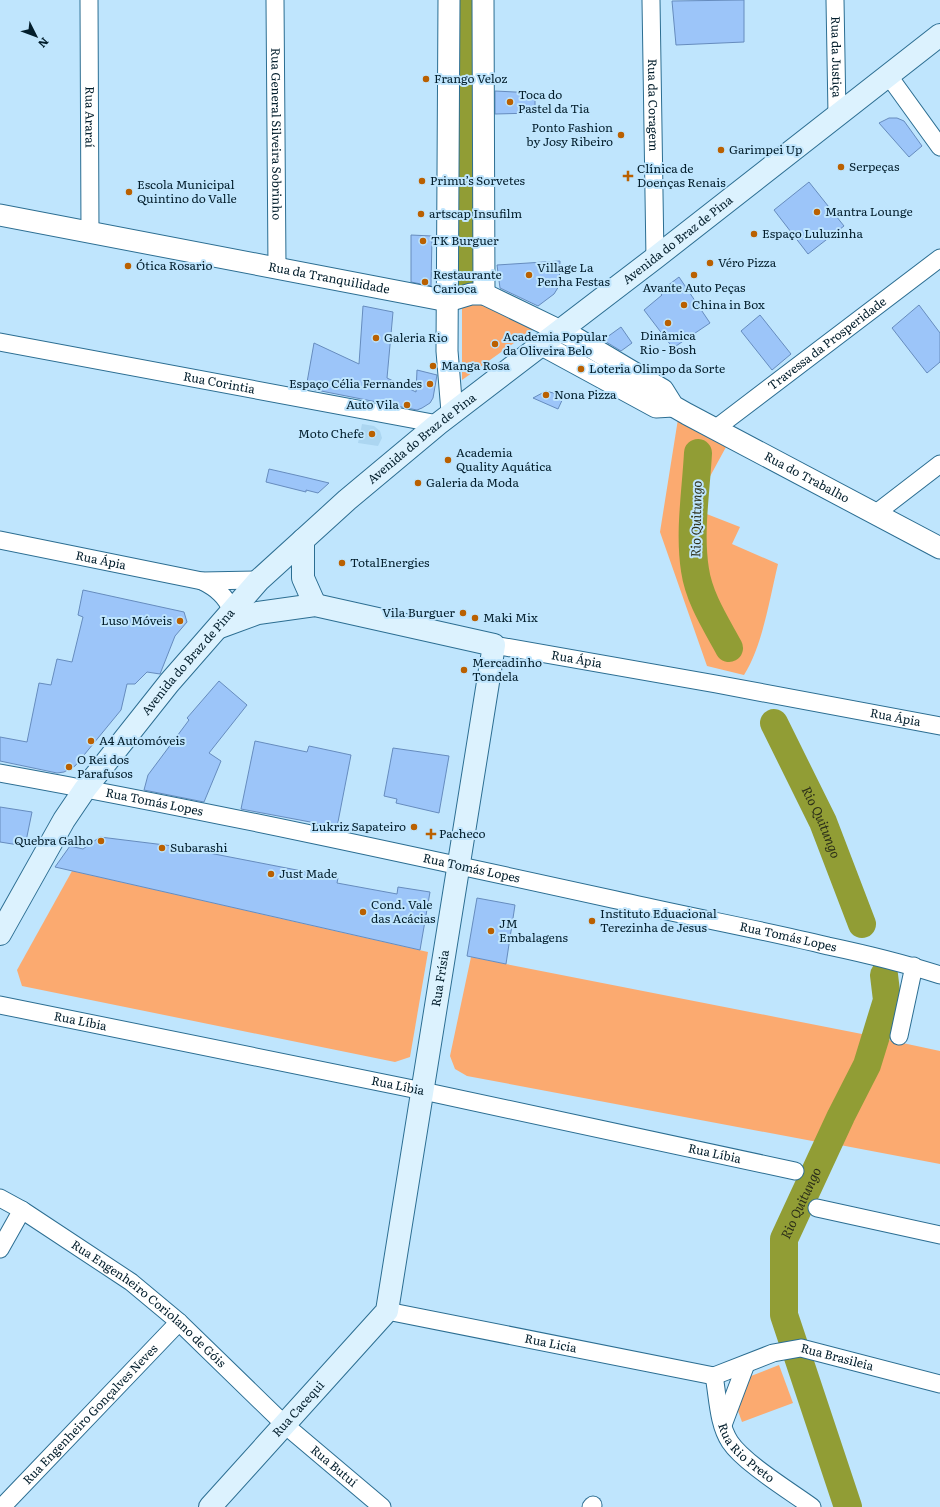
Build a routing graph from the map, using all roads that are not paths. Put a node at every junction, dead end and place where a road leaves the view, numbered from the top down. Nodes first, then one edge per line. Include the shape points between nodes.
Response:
1 (89, 0) edge
2 (275, 0) edge
3 (449, 0) edge
4 (483, 0) edge
5 (651, 0) edge
6 (835, 0) edge
7 (940, 35) edge
8 (888, 75) junction
9 (837, 114) junction
10 (940, 147) edge
11 (0, 215) edge
12 (90, 233) junction
13 (655, 258) junction
14 (940, 258) edge
15 (276, 267) junction
16 (484, 294) junction
17 (448, 301) junction
18 (560, 331) junction
19 (0, 342) edge
20 (542, 345) junction
21 (674, 406) junction
22 (445, 418) junction
23 (715, 429) junction
24 (940, 464) edge
25 (875, 514) junction
26 (0, 540) edge
27 (303, 540) junction
28 (940, 548) edge
29 (259, 580) junction
30 (202, 581) junction
31 (315, 605) junction
32 (232, 611) junction
33 (216, 629) junction
34 (494, 645) junction
35 (940, 726) edge
36 (0, 773) edge
37 (85, 789) junction
38 (459, 865) junction
39 (0, 934) edge
40 (914, 966) junction
41 (940, 975) edge
42 (0, 1005) edge
43 (899, 1036) dead end
44 (423, 1091) junction
45 (795, 1171) dead end
46 (0, 1198) edge
47 (817, 1208) dead end
48 (22, 1210) junction
49 (940, 1235) edge
50 (0, 1249) edge
51 (387, 1311) junction
52 (179, 1322) junction
53 (746, 1364) junction
54 (714, 1376) junction
55 (940, 1384) edge
56 (285, 1425) junction
57 (723, 1425) junction
58 (2, 1507) edge
59 (210, 1507) edge
60 (382, 1507) edge
61 (812, 1507) edge

1 - 12 street, Rua Araraí
2 - 15 street, Rua General Silveira Sobrinho
3 - 17 street
4 - 16 street
5 - 13 street, Rua da Coragem
6 - 9 street, Rua da Justiça
7 - 8 main road, Avenida do Braz de Pina
8 - 9 main road, Avenida do Braz de Pina
8 - 10 street
9 - 13 main road, Avenida do Braz de Pina
11 - 12 street, Rua da Tranquilidade
12 - 15 street, Rua da Tranquilidade
13 - 18 main road, Avenida do Braz de Pina
14 - 23 street, Travessa da Prosperidade
15 - 17 street, Rua da Tranquilidade
16 - 17 street, Rua da Tranquilidade via 471,294
16 - 18 street
17 - 22 street
18 - 20 main road, Avenida do Braz de Pina
18 - 21 street, Rua do Trabalho via 663,390
19 - 22 street, Rua Corintia
20 - 21 street, Rua do Trabalho via 656,407
20 - 22 main road, Avenida do Braz de Pina
21 - 23 street, Rua do Trabalho
22 - 27 main road, Avenida do Braz de Pina
23 - 25 street, Rua do Trabalho
24 - 25 street
25 - 28 street, Rua do Trabalho
26 - 30 street, Rua Ápia
27 - 29 main road, Avenida do Braz de Pina
27 - 31 main road via 303,578
29 - 30 street, Rua Ápia
29 - 32 main road, Avenida do Braz de Pina
30 - 32 street, Rua Ápia via 215,587
31 - 33 main road, Rua Ápia via 258,613
31 - 34 main road, Rua Ápia
32 - 33 main road, Avenida do Braz de Pina
33 - 37 main road, Avenida do Braz de Pina via 169,683
34 - 35 street, Rua Ápia
34 - 38 main road, Rua Frísia
36 - 37 street, Rua Tomás Lopes
37 - 38 street, Rua Tomás Lopes
37 - 39 main road, Avenida do Braz de Pina via 64,820
38 - 40 street, Rua Tomás Lopes
38 - 44 main road, Rua Frísia
40 - 41 street, Rua Tomás Lopes
40 - 43 street
42 - 44 street, Rua Líbia
44 - 45 street, Rua Líbia
44 - 51 main road, Rua Frísia
46 - 48 street, Rua Engenheiro Coriolano de Góis
47 - 49 street
48 - 50 street
48 - 52 street, Rua Engenheiro Coriolano de Góis via 125,1278
51 - 54 street, Rua Licia
51 - 56 main road, Rua Cacequi
52 - 56 street, Rua Engenheiro Coriolano de Góis
52 - 58 street, Rua Engenheiro Gonçalves Neves
53 - 54 street, Rua Brasileia
53 - 55 street, Rua Brasileia via 773,1353 801,1348
53 - 57 street
54 - 57 street, Rua Rio Preto
56 - 59 main road, Rua Cacequi
56 - 60 street, Rua Butuí
57 - 61 street, Rua Rio Preto via 730,1442 742,1455

